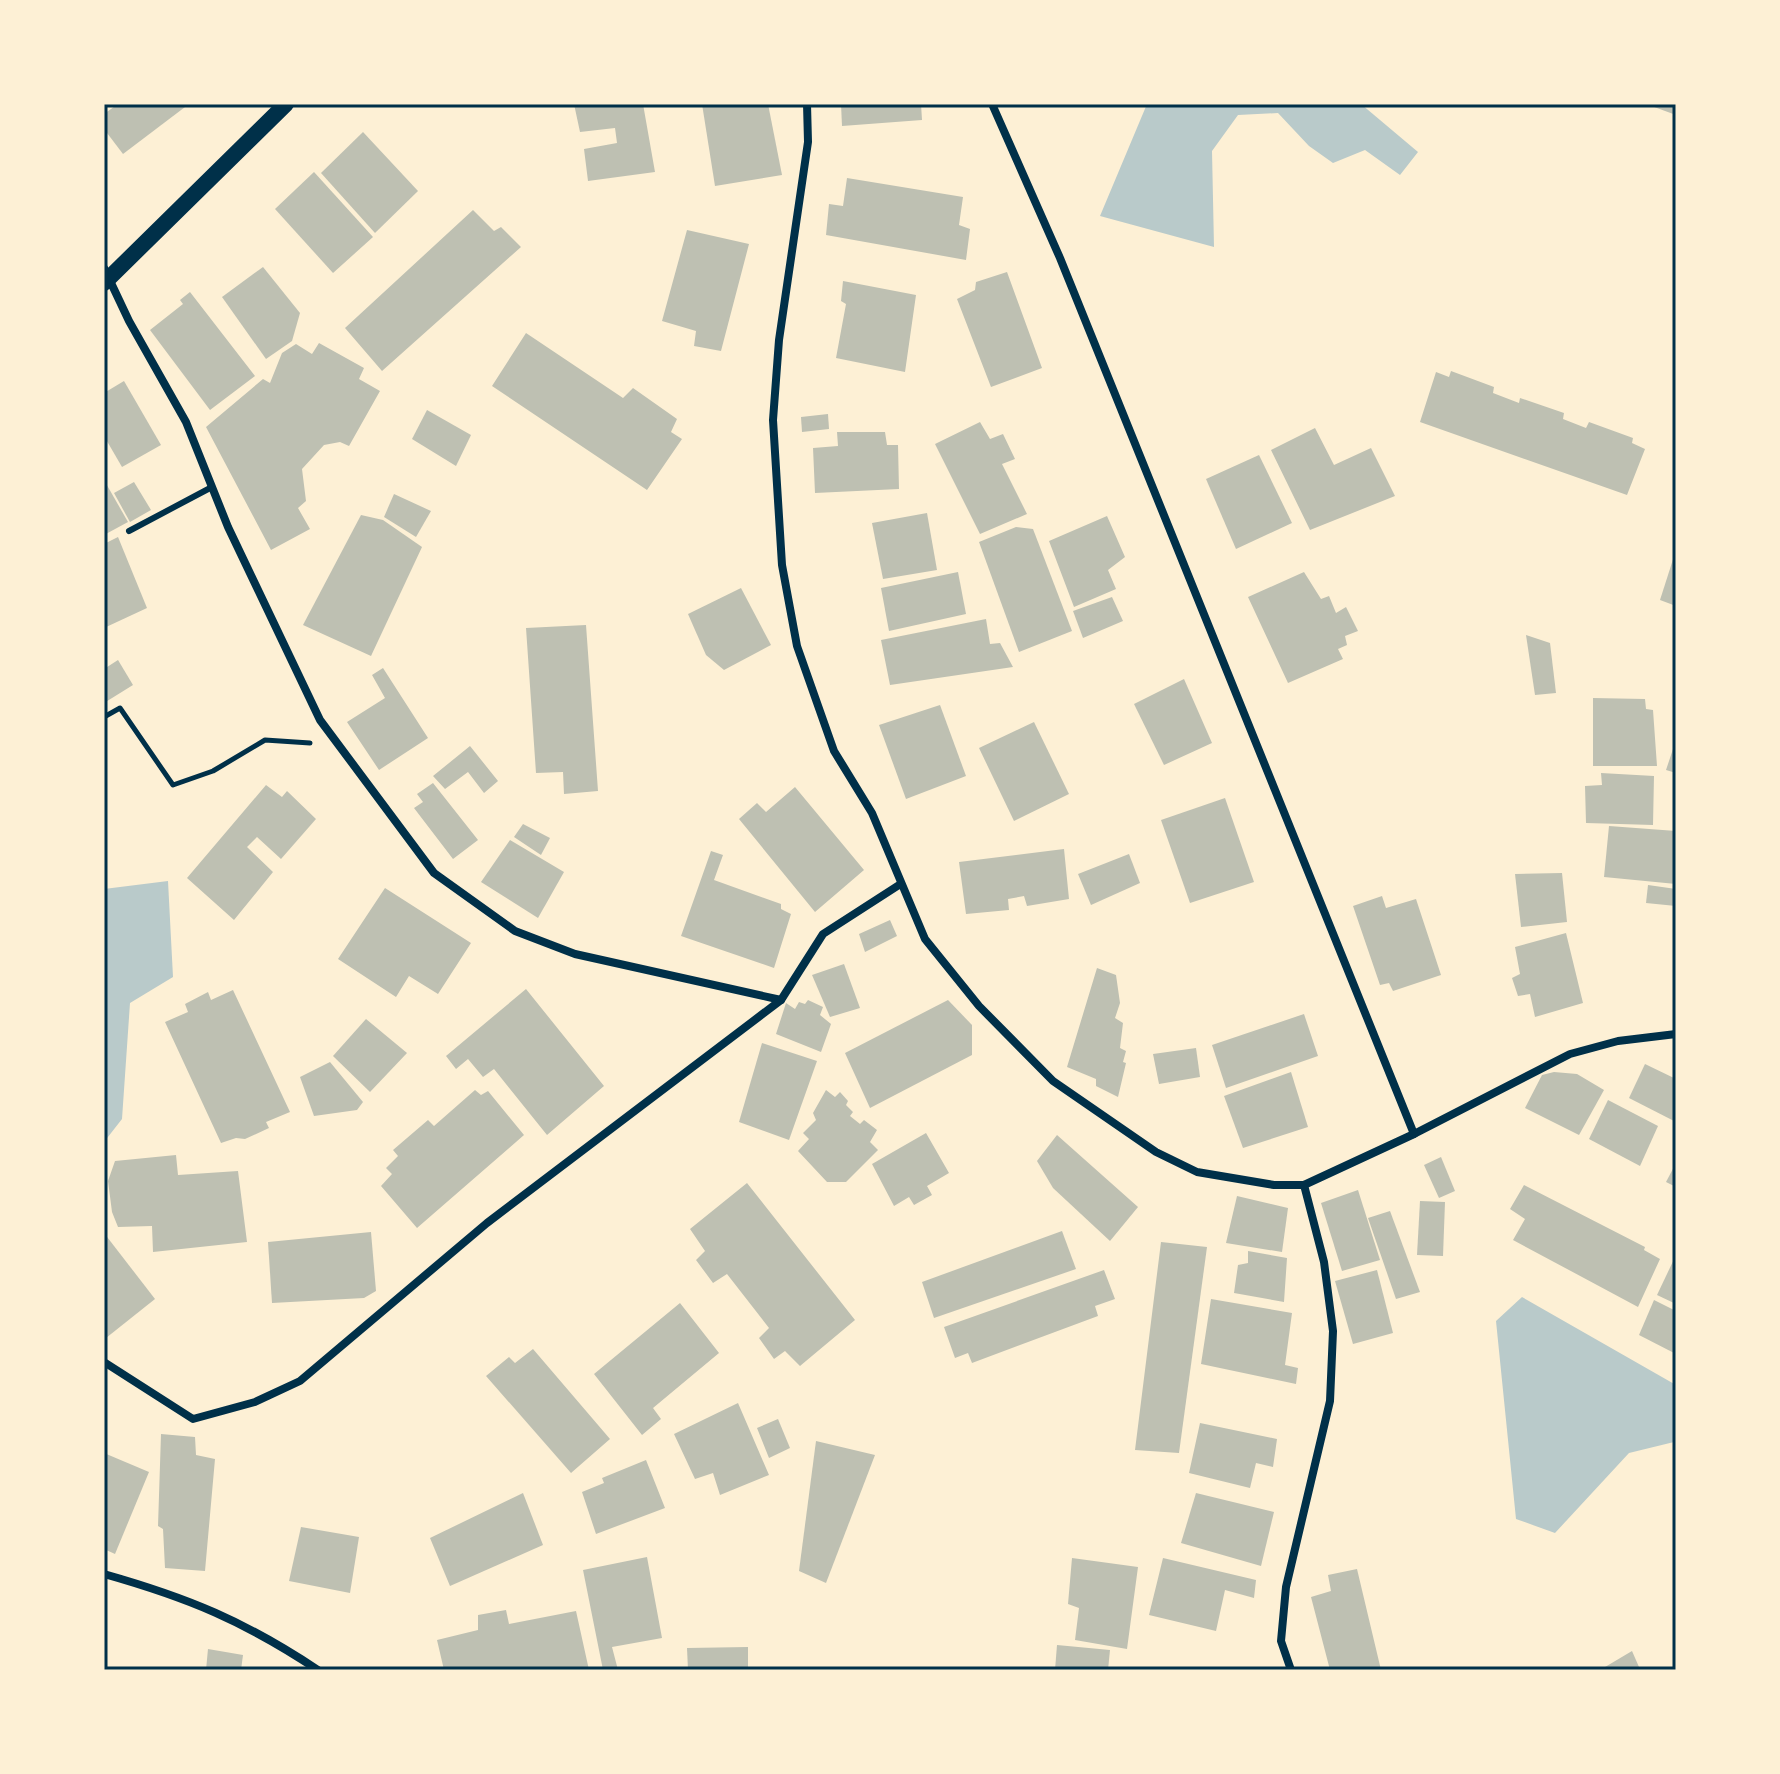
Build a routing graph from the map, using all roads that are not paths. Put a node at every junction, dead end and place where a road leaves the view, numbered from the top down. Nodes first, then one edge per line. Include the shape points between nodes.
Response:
1 (286, 104) edge
2 (807, 104) edge
3 (992, 104) edge
4 (106, 276) edge
5 (212, 487) junction
6 (129, 531) dead end
7 (899, 885) junction
8 (781, 1000) junction
9 (1676, 1034) edge
10 (1414, 1134) junction
11 (1304, 1185) junction
12 (104, 1362) edge
13 (104, 1574) edge
14 (318, 1670) edge
15 (1291, 1670) edge

1 - 4 main road
2 - 7 street via 808,142 779,340 773,420 782,565 797,646 834,751 872,813
3 - 10 street via 1060,258
4 - 5 street via 186,422
5 - 6 lane
5 - 8 street via 320,720 434,873 515,931 575,954
7 - 8 street via 823,934
7 - 11 street via 925,939 979,1006 1053,1081 1156,1152 1197,1172
8 - 12 street via 487,1223 300,1381 255,1402 193,1419
9 - 10 street via 1570,1054
10 - 11 street
11 - 15 street via 1324,1262 1333,1331 1330,1401 1286,1587 1281,1641
13 - 14 street via 191,1601 259,1631

